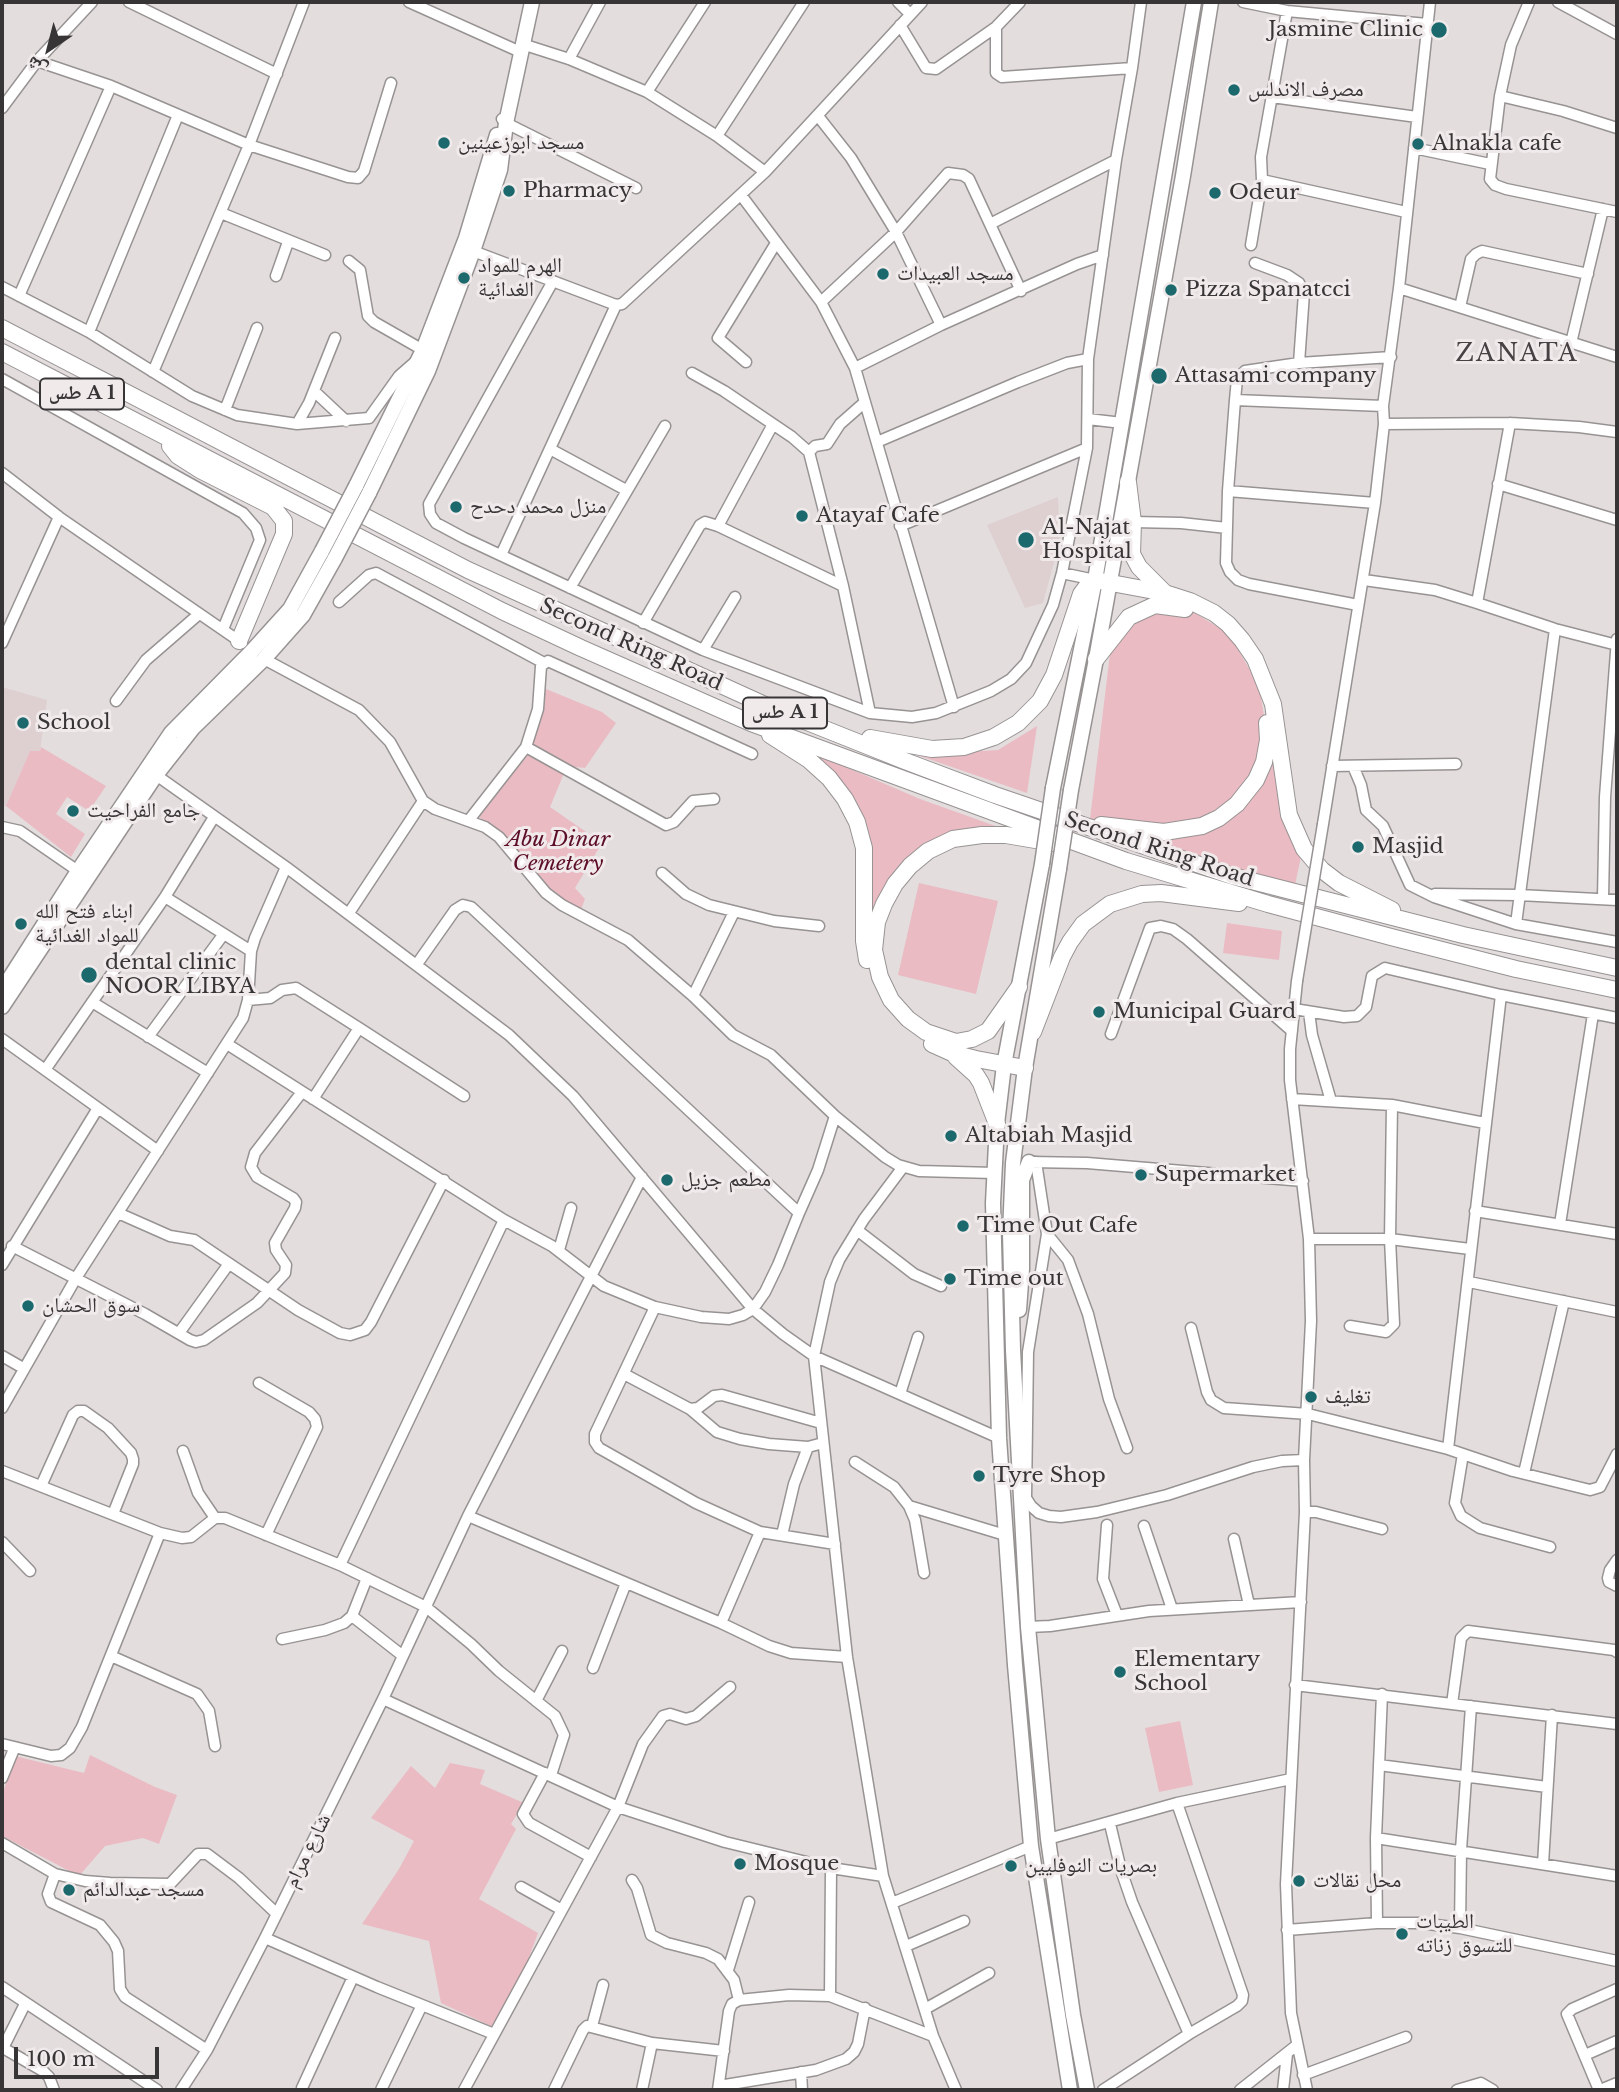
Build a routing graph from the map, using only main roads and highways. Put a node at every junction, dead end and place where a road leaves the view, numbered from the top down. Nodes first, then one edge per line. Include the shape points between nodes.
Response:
1 (529, 2) edge
2 (1194, 2) edge
3 (1211, 2) edge
4 (503, 121) junction
5 (2, 328) edge
6 (2, 352) edge
7 (162, 436) junction
8 (1128, 482) junction
9 (362, 489) junction
10 (1102, 581) junction
11 (1165, 593) junction
12 (252, 650) junction
13 (1096, 659) junction
14 (767, 706) junction
15 (751, 723) junction
16 (1058, 817) junction
17 (1126, 862) junction
18 (1268, 904) junction
19 (1429, 927) junction
20 (35, 949) junction
21 (1617, 968) edge
22 (1019, 987) junction
23 (2, 990) edge
24 (1617, 990) edge
25 (2, 1007) edge
26 (1033, 1032) junction
27 (952, 1053) junction
28 (1004, 1065) junction
29 (1025, 1068) junction
30 (997, 1125) junction
31 (1033, 1162) road end
32 (1012, 1331) junction
33 (1010, 1591) junction
34 (1026, 1591) junction
35 (1073, 2015) junction
36 (1058, 2017) junction
37 (1070, 2090) edge
38 (1087, 2090) edge

1 - 4 main road
2 - 10 main road via 1122,423
3 - 8 main road
4 - 9 main road via 422,354
4 - 9 main road via 500,170 428,371
5 - 14 highway, Second Ring Road / طس A 1 via 468,569
6 - 7 highway, Second Ring Road / طس A 1
7 - 12 highway via 178,456 273,507 284,521
7 - 15 highway, Second Ring Road / طس A 1 via 502,611
8 - 10 main road
8 - 11 highway via 1132,554
9 - 12 main road, bridge via 329,554 290,609
10 - 11 highway
10 - 13 main road
10 - 14 highway via 1087,586 1081,594 1054,675 1040,702 994,737 964,747 932,749 877,740
10 - 22 main road, bridge via 1053,788
11 - 19 highway via 1214,613 1255,659 1273,704 1289,815 1310,857 1339,883
12 - 20 main road via 156,775
12 - 20 main road via 171,733 78,871
13 - 16 highway via 1121,625 1155,605 1187,609 1208,619 1236,646 1259,686 1267,715 1264,762 1237,804 1202,826 1164,832
13 - 26 main road, bridge via 1070,790
14 - 16 highway, Second Ring Road / طس A 1
15 - 17 highway, Second Ring Road / طس A 1
15 - 27 highway via 809,760 845,799 864,848 868,970 883,1001 903,1025
16 - 19 highway, Second Ring Road / طس A 1 via 1232,876
17 - 18 highway, Second Ring Road / طس A 1
17 - 22 highway via 1029,838 982,835 954,839 910,866 884,904 874,950 891,1000 908,1019 942,1039 972,1039 988,1031
18 - 24 highway, Second Ring Road / طس A 1 via 1516,969
18 - 26 highway via 1161,893 1110,904 1083,924 1070,942
19 - 21 highway, Second Ring Road / طس A 1
20 - 23 main road
20 - 25 main road
22 - 28 main road
26 - 29 main road
27 - 28 highway
27 - 30 highway via 976,1074
28 - 29 highway
28 - 30 main road
29 - 32 main road via 1013,1163
30 - 33 main road via 999,1438
31 - 32 main road via 1022,1180 1020,1306
32 - 34 main road
33 - 34 main road
33 - 36 main road via 1031,1846
34 - 35 main road via 1048,1839
35 - 36 main road
35 - 38 main road
36 - 37 main road

